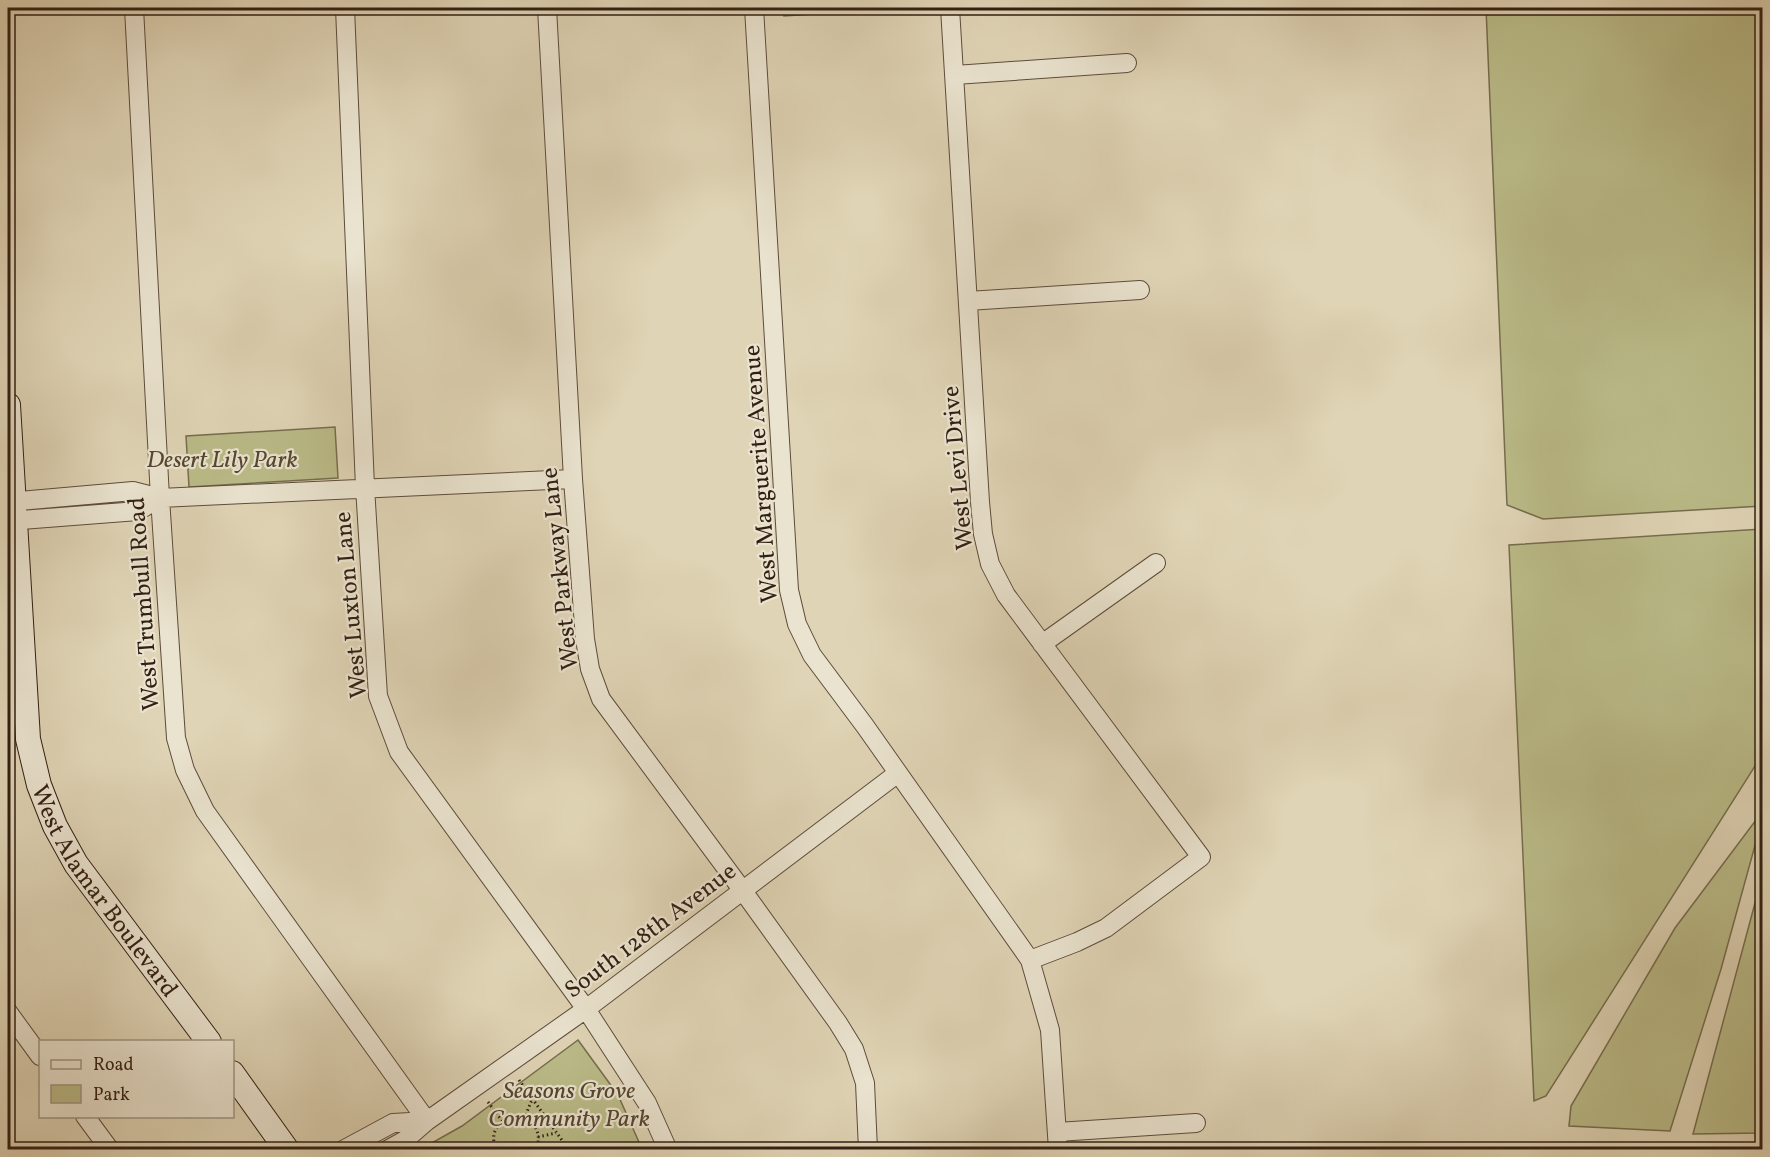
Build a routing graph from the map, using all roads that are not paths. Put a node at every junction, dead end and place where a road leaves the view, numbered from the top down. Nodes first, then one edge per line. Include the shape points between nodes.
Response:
1 (134, 8) edge
2 (345, 8) edge
3 (547, 8) edge
4 (754, 8) edge
5 (950, 8) edge
6 (1127, 63) dead end
7 (955, 75) junction
8 (1140, 290) dead end
9 (968, 301) junction
10 (8, 405) edge
11 (573, 479) junction
12 (364, 487) junction
13 (160, 498) junction
14 (10, 512) edge
15 (1156, 563) dead end
16 (1042, 644) junction
17 (898, 773) junction
18 (743, 891) junction
19 (1030, 960) junction
20 (586, 1009) junction
21 (8, 1012) edge
22 (208, 1040) edge
23 (39, 1055) edge
24 (234, 1076) edge
25 (87, 1118) edge
26 (427, 1121) junction
27 (1196, 1123) dead end
28 (1058, 1141) edge
29 (110, 1149) edge
30 (287, 1149) edge
31 (343, 1149) edge
32 (387, 1149) edge
33 (668, 1149) edge
34 (868, 1149) edge

1 - 13 street, West Trumbull Road
2 - 12 street, West Luxton Lane
3 - 11 street, West Parkway Lane
4 - 17 street, West Marguerite Avenue via 789,590 812,655
5 - 7 street, West Levi Drive
6 - 7 street
7 - 9 street, West Levi Drive
8 - 9 street
9 - 16 street, West Levi Drive via 984,534 990,564 1006,595
10 - 14 street, West Alamar Boulevard
11 - 12 street
11 - 18 street, West Parkway Lane via 585,639 601,699
12 - 13 street
12 - 20 street, West Luxton Lane via 378,696 399,752
13 - 14 street via 133,491
13 - 26 street, West Trumbull Road via 176,738 192,786 205,811
14 - 22 street, West Alamar Boulevard via 28,739 39,785 76,864
15 - 16 street
16 - 19 street, West Levi Drive via 1201,857 1106,928
17 - 18 street, South 128th Avenue
17 - 19 street, West Marguerite Avenue
18 - 20 street, South 128th Avenue
18 - 34 street, West Parkway Lane via 854,1049 865,1083
19 - 28 street, West Marguerite Avenue via 1050,1030
20 - 26 street, South 128th Avenue
20 - 33 street, West Luxton Lane via 647,1103
21 - 23 street
24 - 30 street
25 - 29 street
26 - 31 street via 393,1123
26 - 32 street, South 128th Avenue
27 - 28 street

